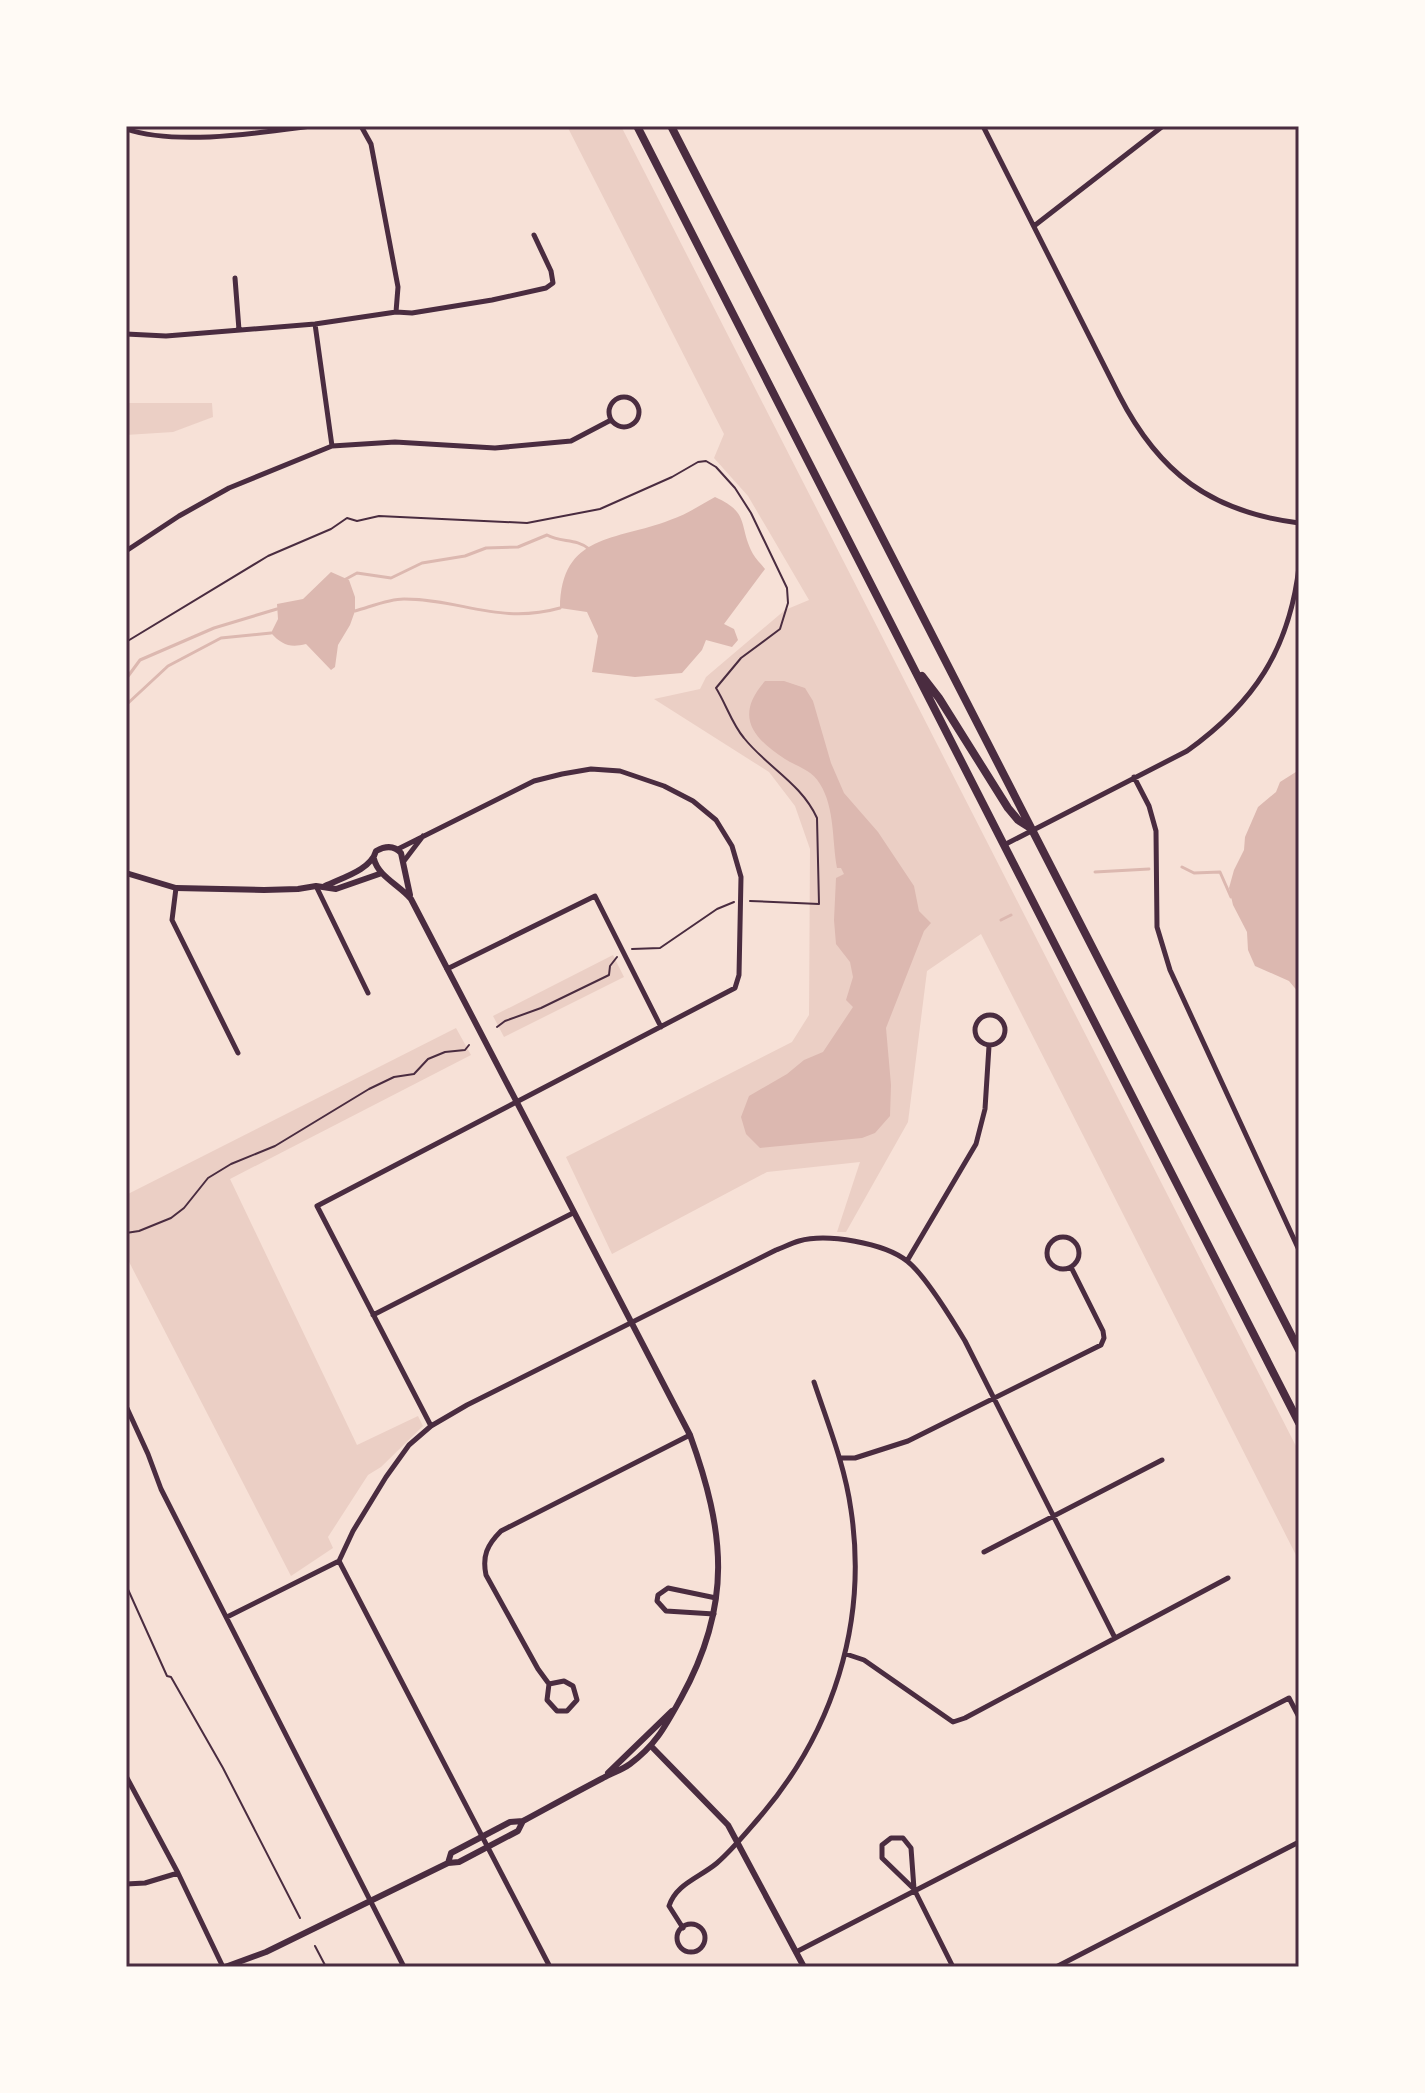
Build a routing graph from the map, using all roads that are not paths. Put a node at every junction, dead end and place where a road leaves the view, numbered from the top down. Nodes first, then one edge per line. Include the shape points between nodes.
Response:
1 (311, 126) edge
2 (361, 126) edge
3 (637, 126) edge
4 (671, 126) edge
5 (983, 126) edge
6 (1163, 126) edge
7 (126, 129) edge
8 (1034, 226) junction
9 (534, 235) dead end
10 (235, 278) dead end
11 (396, 312) junction
12 (315, 324) junction
13 (239, 330) junction
14 (126, 334) edge
15 (611, 420) junction
16 (332, 446) junction
17 (1299, 523) edge
18 (126, 551) edge
19 (1299, 567) edge
20 (909, 659) junction
21 (1134, 777) junction
22 (1034, 829) junction
23 (423, 835) junction
24 (1004, 845) junction
25 (398, 849) junction
26 (374, 859) junction
27 (395, 871) junction
28 (126, 873) edge
29 (320, 886) junction
30 (176, 888) junction
31 (411, 899) junction
32 (447, 969) junction
33 (368, 993) dead end
34 (661, 1027) junction
35 (989, 1046) junction
36 (238, 1053) dead end
37 (516, 1104) junction
38 (573, 1213) junction
39 (1299, 1250) edge
40 (907, 1261) junction
41 (1071, 1267) junction
42 (373, 1315) junction
43 (630, 1323) junction
44 (1299, 1350) edge
45 (814, 1382) dead end
46 (994, 1398) junction
47 (126, 1406) edge
48 (129, 1420) edge
49 (1299, 1423) edge
50 (431, 1426) junction
51 (690, 1435) junction
52 (840, 1458) junction
53 (1162, 1460) dead end
54 (1052, 1517) junction
55 (984, 1552) dead end
56 (339, 1561) junction
57 (1228, 1578) dead end
58 (716, 1598) junction
59 (714, 1614) junction
60 (227, 1617) junction
61 (1115, 1638) junction
62 (846, 1654) junction
63 (549, 1684) junction
64 (677, 1706) junction
65 (1299, 1717) edge
66 (644, 1740) junction
67 (651, 1746) junction
68 (126, 1776) edge
69 (605, 1777) junction
70 (523, 1821) junction
71 (482, 1836) junction
72 (738, 1842) junction
73 (1299, 1842) edge
74 (488, 1847) junction
75 (448, 1863) junction
76 (178, 1873) junction
77 (126, 1884) edge
78 (914, 1889) junction
79 (370, 1900) junction
80 (683, 1928) junction
81 (796, 1952) junction
82 (224, 1967) edge
83 (404, 1967) edge
84 (550, 1967) edge
85 (804, 1967) edge
86 (953, 1967) edge
87 (1056, 1967) edge

1 - 7 street via 232,137
2 - 11 street via 371,144 398,287
3 - 20 main road
4 - 22 main road
5 - 8 street
6 - 8 street
8 - 17 street via 1150,448 1208,496 1243,511
9 - 11 street via 551,271 553,283 546,288 451,308
10 - 13 street
11 - 12 street
12 - 13 street
12 - 16 street
13 - 14 street
15 - 15 street via 631,426 639,415 638,405 625,397 615,400 609,409
15 - 16 street via 571,441 507,447 395,442
16 - 18 street via 229,488
19 - 21 street via 1282,643 1246,700 1187,751
20 - 22 main road via 1008,808
20 - 24 main road
21 - 22 street
21 - 39 street via 1156,831 1157,927 1170,970
22 - 24 street
22 - 44 main road
23 - 25 street
23 - 27 street
23 - 34 street via 534,781 591,769 620,771 693,801 716,820 732,846 741,877 739,975 725,996
24 - 49 main road
25 - 26 street via 381,848
25 - 27 street
26 - 27 street
26 - 29 street
27 - 29 street via 336,889
27 - 31 street
27 - 31 street
28 - 30 street
29 - 30 street
29 - 33 street
30 - 36 street via 172,920
31 - 32 street
32 - 34 street via 595,896
32 - 37 street
34 - 37 street
35 - 35 street via 1002,1040 1006,1030 999,1018 989,1015 980,1019 975,1033
35 - 40 street via 985,1109 976,1144
37 - 38 street
37 - 42 street via 317,1206
38 - 42 street
38 - 43 street
40 - 43 street via 858,1241 802,1240
40 - 46 street via 965,1341
41 - 41 street via 1079,1258 1078,1247 1066,1237 1056,1239 1047,1252 1050,1262
41 - 46 street via 1103,1331 1101,1345
42 - 50 street
43 - 50 street
43 - 51 street
45 - 52 street
46 - 52 street via 908,1441
46 - 54 street
47 - 48 street
48 - 60 street
50 - 56 street via 386,1477
51 - 58 street via 715,1515
51 - 63 street via 501,1531 487,1545 486,1575
52 - 62 street via 854,1536 855,1596
53 - 54 street
54 - 55 street
54 - 61 street
56 - 60 street
56 - 71 street
57 - 61 street
58 - 59 street
58 - 59 street via 668,1588 657,1601 666,1611
59 - 64 street via 698,1667
60 - 79 street
61 - 62 street via 953,1722 864,1660
62 - 72 street via 811,1745
63 - 63 street via 552,1708 572,1708 577,1700 573,1686 564,1681
64 - 66 street
64 - 67 street
65 - 78 street via 1289,1698
66 - 67 street
66 - 69 street
67 - 69 street
67 - 72 street via 718,1813
68 - 76 street
69 - 70 street
70 - 71 street
70 - 74 street via 518,1831
71 - 74 street
71 - 75 street via 451,1853
72 - 80 street via 673,1893 669,1906
72 - 81 street
73 - 87 street
74 - 75 street
74 - 84 street
75 - 79 street
76 - 77 street
76 - 82 street
78 - 78 street via 911,1848 903,1838 891,1838 882,1845 882,1858
78 - 81 street
78 - 86 street
79 - 82 street
79 - 83 street
80 - 80 street via 677,1934 679,1946 699,1949 704,1941 700,1928
81 - 85 street

